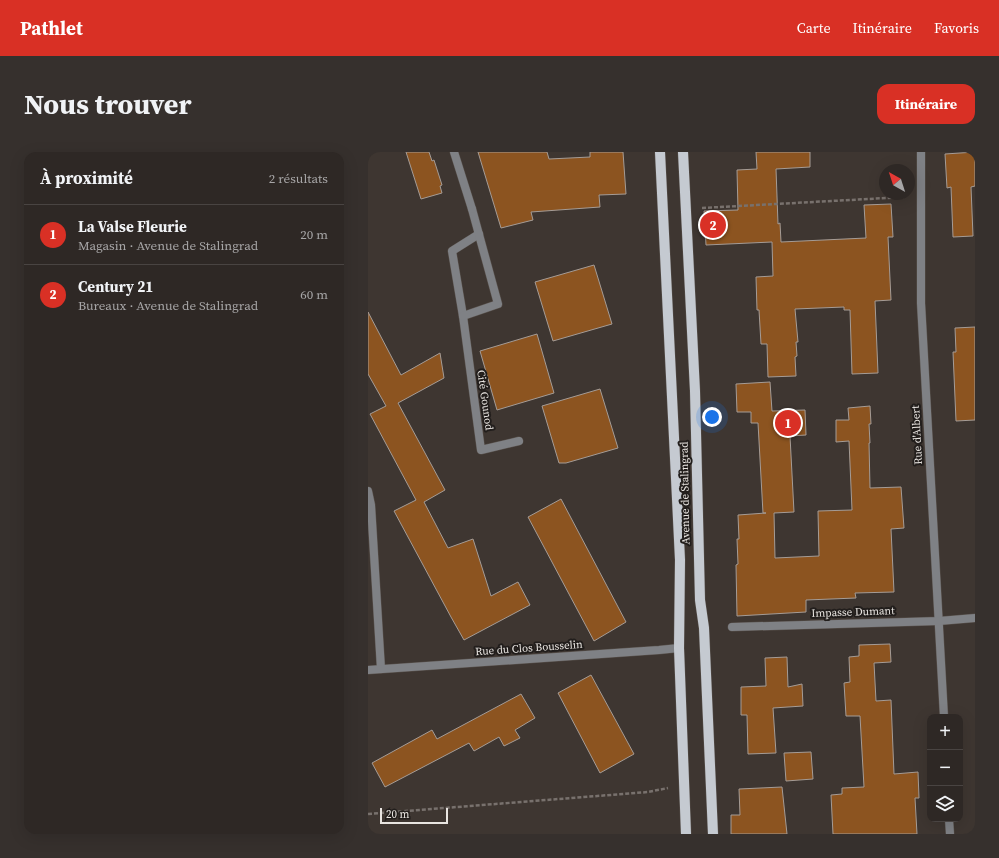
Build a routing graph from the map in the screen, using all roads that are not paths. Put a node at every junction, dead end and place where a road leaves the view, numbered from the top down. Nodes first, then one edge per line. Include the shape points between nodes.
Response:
1 (454, 152) edge
2 (660, 152) edge
3 (683, 152) edge
4 (921, 152) edge
5 (479, 234) junction
6 (463, 316) junction
7 (519, 441) dead end
8 (368, 491) edge
9 (975, 618) edge
10 (939, 621) junction
11 (732, 627) dead end
12 (679, 648) junction
13 (381, 669) junction
14 (368, 670) edge
15 (944, 714) edge
16 (949, 822) edge
17 (686, 834) edge
18 (713, 834) edge
19 (950, 834) edge

1 - 5 street
2 - 12 main road, Avenue de Stalingrad via 680,560
3 - 18 main road, Avenue de Stalingrad via 695,391 700,600 704,628
4 - 10 street, Rue d'Albert via 921,303
5 - 6 street, Cité Gounod via 452,251
5 - 6 street via 498,304
6 - 7 street, Cité Gounod via 481,450
8 - 13 street
9 - 10 street, Impasse Dumant
10 - 11 street, Impasse Dumant
10 - 15 street, Rue d'Albert
12 - 13 street, Rue du Clos Bousselin
12 - 17 main road, Avenue de Stalingrad
13 - 14 street, Rue du Clos Bousselin
16 - 19 street

